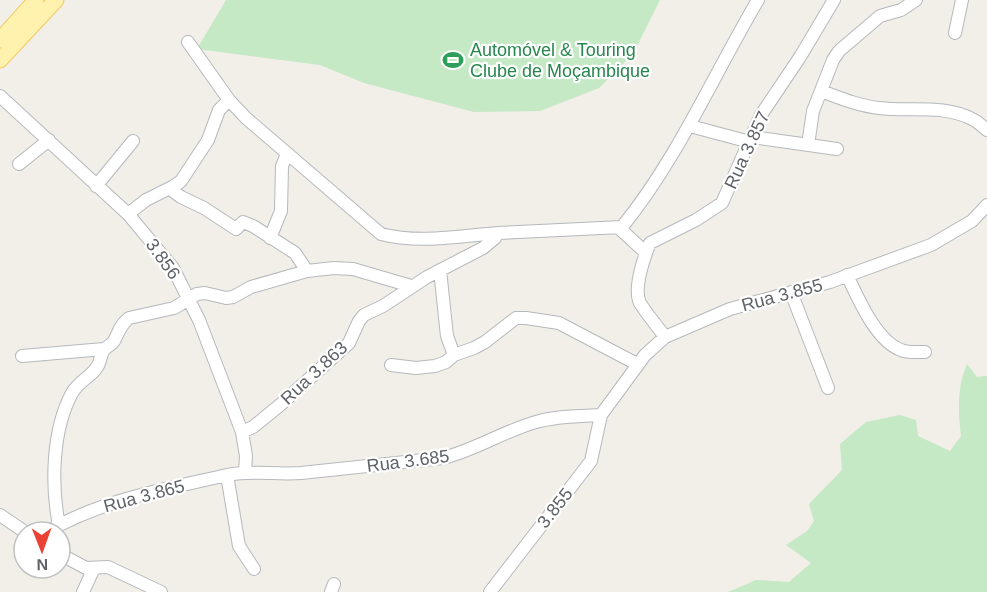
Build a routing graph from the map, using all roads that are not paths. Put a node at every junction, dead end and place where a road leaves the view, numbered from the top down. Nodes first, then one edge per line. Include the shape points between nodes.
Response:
1 (36, 0) edge
2 (56, 0) edge
3 (758, 0) edge
4 (834, 0) edge
5 (916, 0) edge
6 (962, 0) edge
7 (955, 33) dead end
8 (0, 40) edge
9 (188, 42) dead end
10 (0, 60) edge
11 (821, 91) junction
12 (0, 96) edge
13 (229, 100) junction
14 (690, 126) junction
15 (987, 130) edge
16 (751, 139) junction
17 (49, 140) junction
18 (133, 141) dead end
19 (808, 145) junction
20 (837, 149) dead end
21 (287, 154) junction
22 (19, 164) dead end
23 (96, 186) junction
24 (170, 189) junction
25 (987, 206) edge
26 (128, 214) junction
27 (619, 228) junction
28 (498, 233) junction
29 (270, 238) junction
30 (646, 253) junction
31 (440, 270) junction
32 (307, 271) junction
33 (847, 275) junction
34 (411, 286) junction
35 (791, 292) junction
36 (189, 299) junction
37 (665, 338) junction
38 (104, 349) junction
39 (924, 352) dead end
40 (454, 355) junction
41 (22, 356) dead end
42 (638, 364) junction
43 (391, 365) dead end
44 (828, 388) dead end
45 (601, 415) junction
46 (242, 432) junction
47 (245, 472) junction
48 (227, 475) junction
49 (58, 520) edge
50 (70, 520) edge
51 (72, 562) edge
52 (94, 568) junction
53 (254, 569) dead end
54 (83, 592) edge
55 (161, 592) edge
56 (490, 592) edge

1 - 8 main road
2 - 10 main road
3 - 14 street
4 - 16 street, Rua 3.857 via 761,115
5 - 11 street via 901,10 880,16 843,46 832,60
6 - 7 street
9 - 13 street
11 - 15 street via 877,108 952,113 971,118
11 - 19 street via 811,119
12 - 17 street, 3.856
13 - 21 street
13 - 24 street via 219,110 186,175
14 - 16 street
14 - 27 street via 642,201
16 - 19 street
16 - 30 street, Rua 3.857 via 722,203 656,239
17 - 22 street
17 - 23 street, 3.856
18 - 23 street
19 - 20 street
21 - 28 street via 381,234 399,239 427,239
21 - 29 street via 282,166 281,211
23 - 26 street, 3.856
24 - 26 street
24 - 29 street via 236,229 245,222
25 - 33 street, Rua 3.855 via 972,221 931,245
26 - 36 street, 3.856 via 173,268
27 - 28 street
27 - 30 street
28 - 31 street, Rua 3.863 via 483,248
29 - 32 street via 294,253
30 - 37 street via 639,301
31 - 34 street, Rua 3.863
31 - 40 street via 447,336
32 - 34 street via 353,269
32 - 36 street via 250,287 233,297 205,293
33 - 35 street, Rua 3.855
33 - 39 street via 869,318 889,344 900,350
34 - 46 street, Rua 3.863 via 364,315 349,343 280,405
35 - 37 street, Rua 3.855 via 730,309
35 - 44 street
36 - 38 street via 174,308 129,318 113,343
36 - 46 street, 3.856
37 - 42 street, Rua 3.855
38 - 41 street
38 - 49 street via 97,368 72,393 64,417 54,482
40 - 42 street via 474,348 516,318 526,318 559,323
40 - 43 street via 435,366
42 - 45 street, Rua 3.855
45 - 47 street, Rua 3.685 via 537,422 443,458 301,473
45 - 56 street, 3.855 via 591,461
46 - 47 street, 3.856
47 - 48 street, Rua 3.865
48 - 50 street, Rua 3.865 via 102,506
48 - 53 street via 239,546
51 - 52 street
52 - 54 street
52 - 55 street via 108,567

